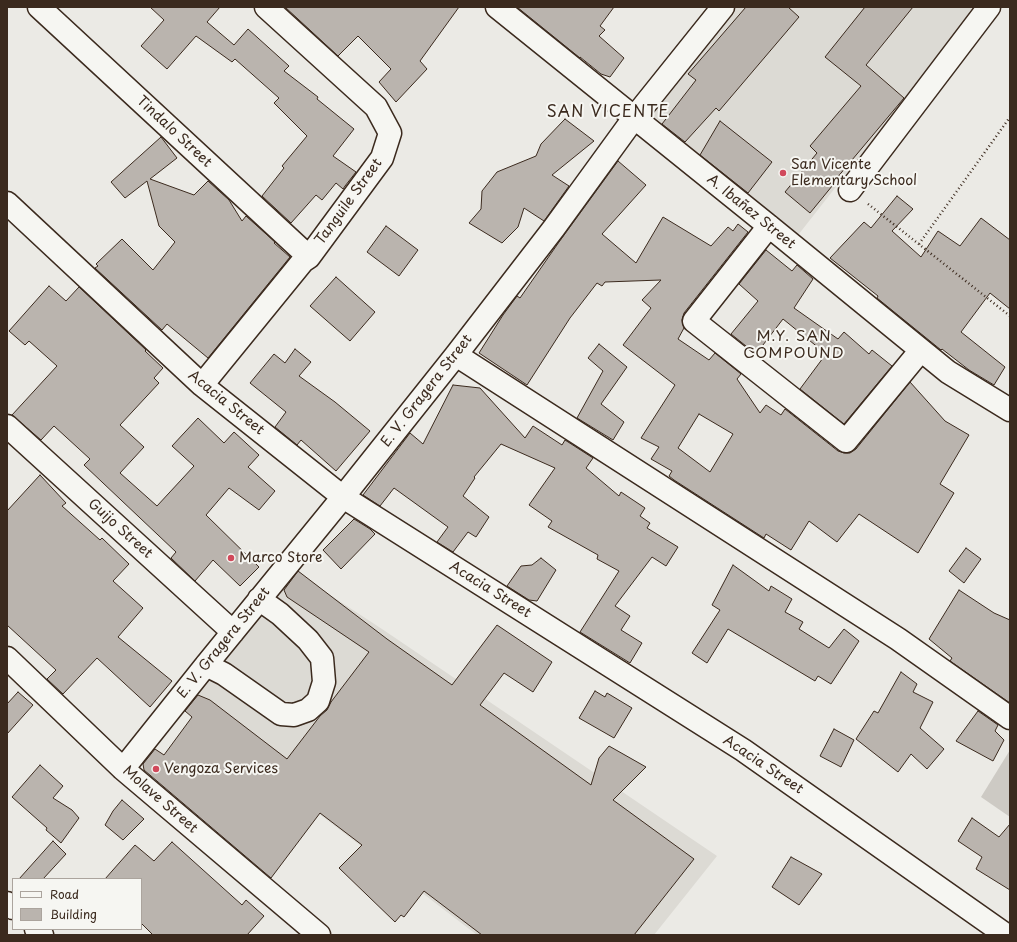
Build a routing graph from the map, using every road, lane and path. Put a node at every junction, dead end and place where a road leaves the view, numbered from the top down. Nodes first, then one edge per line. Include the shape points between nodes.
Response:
1 (39, 7) edge
2 (266, 7) edge
3 (497, 7) edge
4 (723, 7) edge
5 (989, 7) edge
6 (1010, 117) edge
7 (634, 118) junction
8 (850, 190) joint
9 (7, 203) edge
10 (769, 226) junction
11 (919, 244) junction
12 (309, 257) junction
13 (1010, 316) edge
14 (921, 350) junction
15 (456, 355) junction
16 (202, 385) junction
17 (1010, 410) edge
18 (7, 426) edge
19 (343, 497) junction
20 (259, 599) junction
21 (233, 632) junction
22 (7, 658) edge
23 (206, 665) junction
24 (1010, 718) edge
25 (123, 769) junction
26 (319, 935) edge
27 (1006, 935) edge

1 - 12 street, Tindalo Street
2 - 12 street, Tanguile Street via 376,107 390,132 382,158
3 - 7 street, A. Ibañez Street
4 - 7 street, E. V. Gragera Street
5 - 8 street
6 - 11 path
7 - 10 street, A. Ibañez Street
7 - 15 street, E. V. Gragera Street via 554,228
8 - 11 path
9 - 16 street, Acacia Street
10 - 14 street, A. Ibañez Street
10 - 14 street via 694,321 846,442
11 - 13 path
12 - 16 street, Tanguile Street via 303,261
14 - 17 street, A. Ibañez Street via 948,372
15 - 19 street, E. V. Gragera Street
15 - 24 street via 898,639
16 - 19 street, Acacia Street
18 - 21 street, Guijo Street
19 - 20 street, E. V. Gragera Street
19 - 27 street, Acacia Street via 743,750
20 - 21 street, E. V. Gragera Street
20 - 23 street via 308,640 322,658 324,682 318,701 308,710 294,715 281,714 224,674
21 - 23 street, E. V. Gragera Street
22 - 25 street, Molave Street
23 - 25 street, E. V. Gragera Street
25 - 26 street, Molave Street

